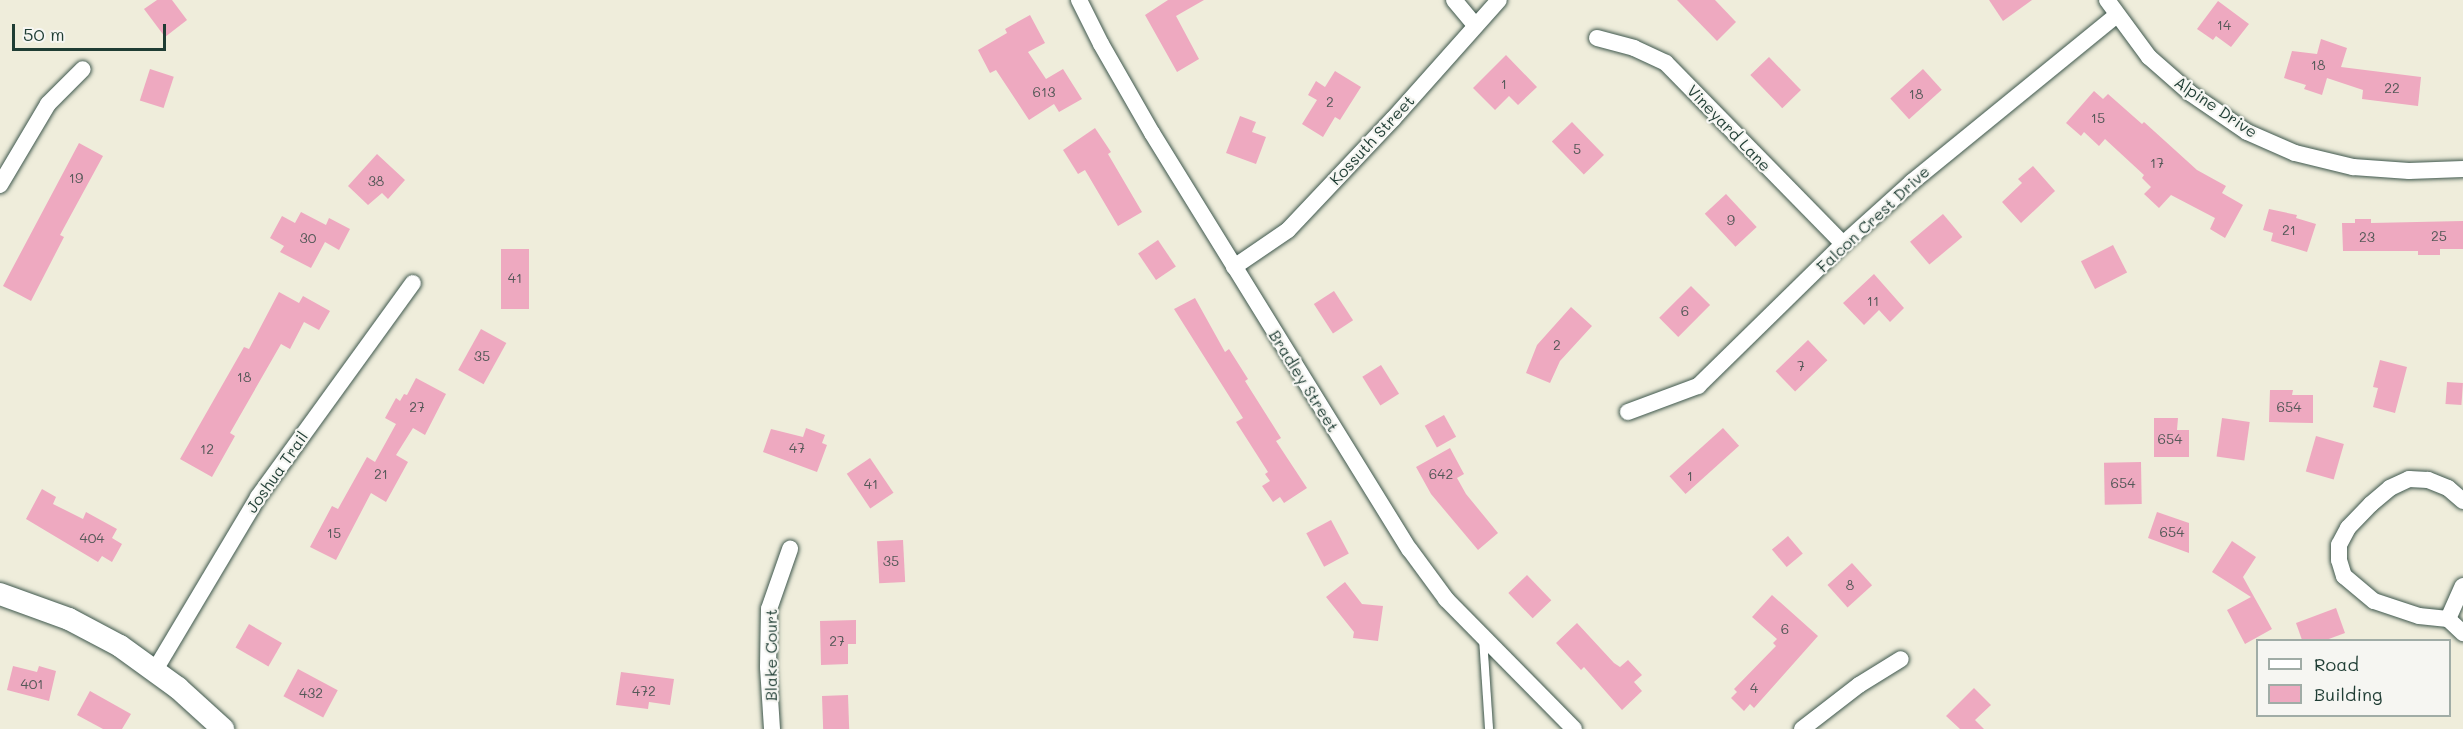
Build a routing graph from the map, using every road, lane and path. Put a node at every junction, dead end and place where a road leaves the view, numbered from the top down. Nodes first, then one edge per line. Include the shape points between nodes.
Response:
1 (1079, 0) edge
2 (1454, 0) edge
3 (1499, 0) edge
4 (2107, 0) edge
5 (2117, 15) junction
6 (1475, 26) junction
7 (1597, 38) dead end
8 (83, 69) dead end
9 (2463, 169) edge
10 (0, 185) edge
11 (1844, 244) junction
12 (1234, 267) junction
13 (413, 283) dead end
14 (1628, 412) dead end
15 (2463, 501) edge
16 (790, 549) dead end
17 (2463, 586) edge
18 (0, 594) edge
19 (2448, 619) junction
20 (2463, 633) edge
21 (1483, 638) junction
22 (1901, 659) dead end
23 (155, 670) junction
24 (223, 729) edge
25 (772, 729) edge
26 (1489, 729) edge
27 (1574, 729) edge
28 (1802, 729) edge

1 - 12 street, Bradley Street via 1123,85
2 - 6 street
3 - 6 street, Kossuth Street
4 - 5 street, Alpine Drive
5 - 9 street, Alpine Drive via 2149,57 2190,93 2247,132 2286,149 2353,167
5 - 11 street, Falcon Crest Drive via 1948,151
6 - 12 street, Kossuth Street via 1288,230
7 - 11 street, Vineyard Lane via 1634,48 1666,63
8 - 10 street via 48,104
11 - 14 street, Falcon Crest Drive via 1698,386
12 - 21 street, Bradley Street via 1410,550 1446,599
13 - 23 street, Joshua Trail via 258,497
15 - 19 street via 2448,488 2428,480 2409,479 2370,504 2348,528 2339,545 2344,576 2374,601 2419,616
16 - 25 street, Blake Court via 769,609
17 - 19 street
18 - 23 street via 69,619
19 - 20 street
21 - 26 lane
21 - 27 street, Bradley Street
22 - 28 street via 1859,685
23 - 24 street

